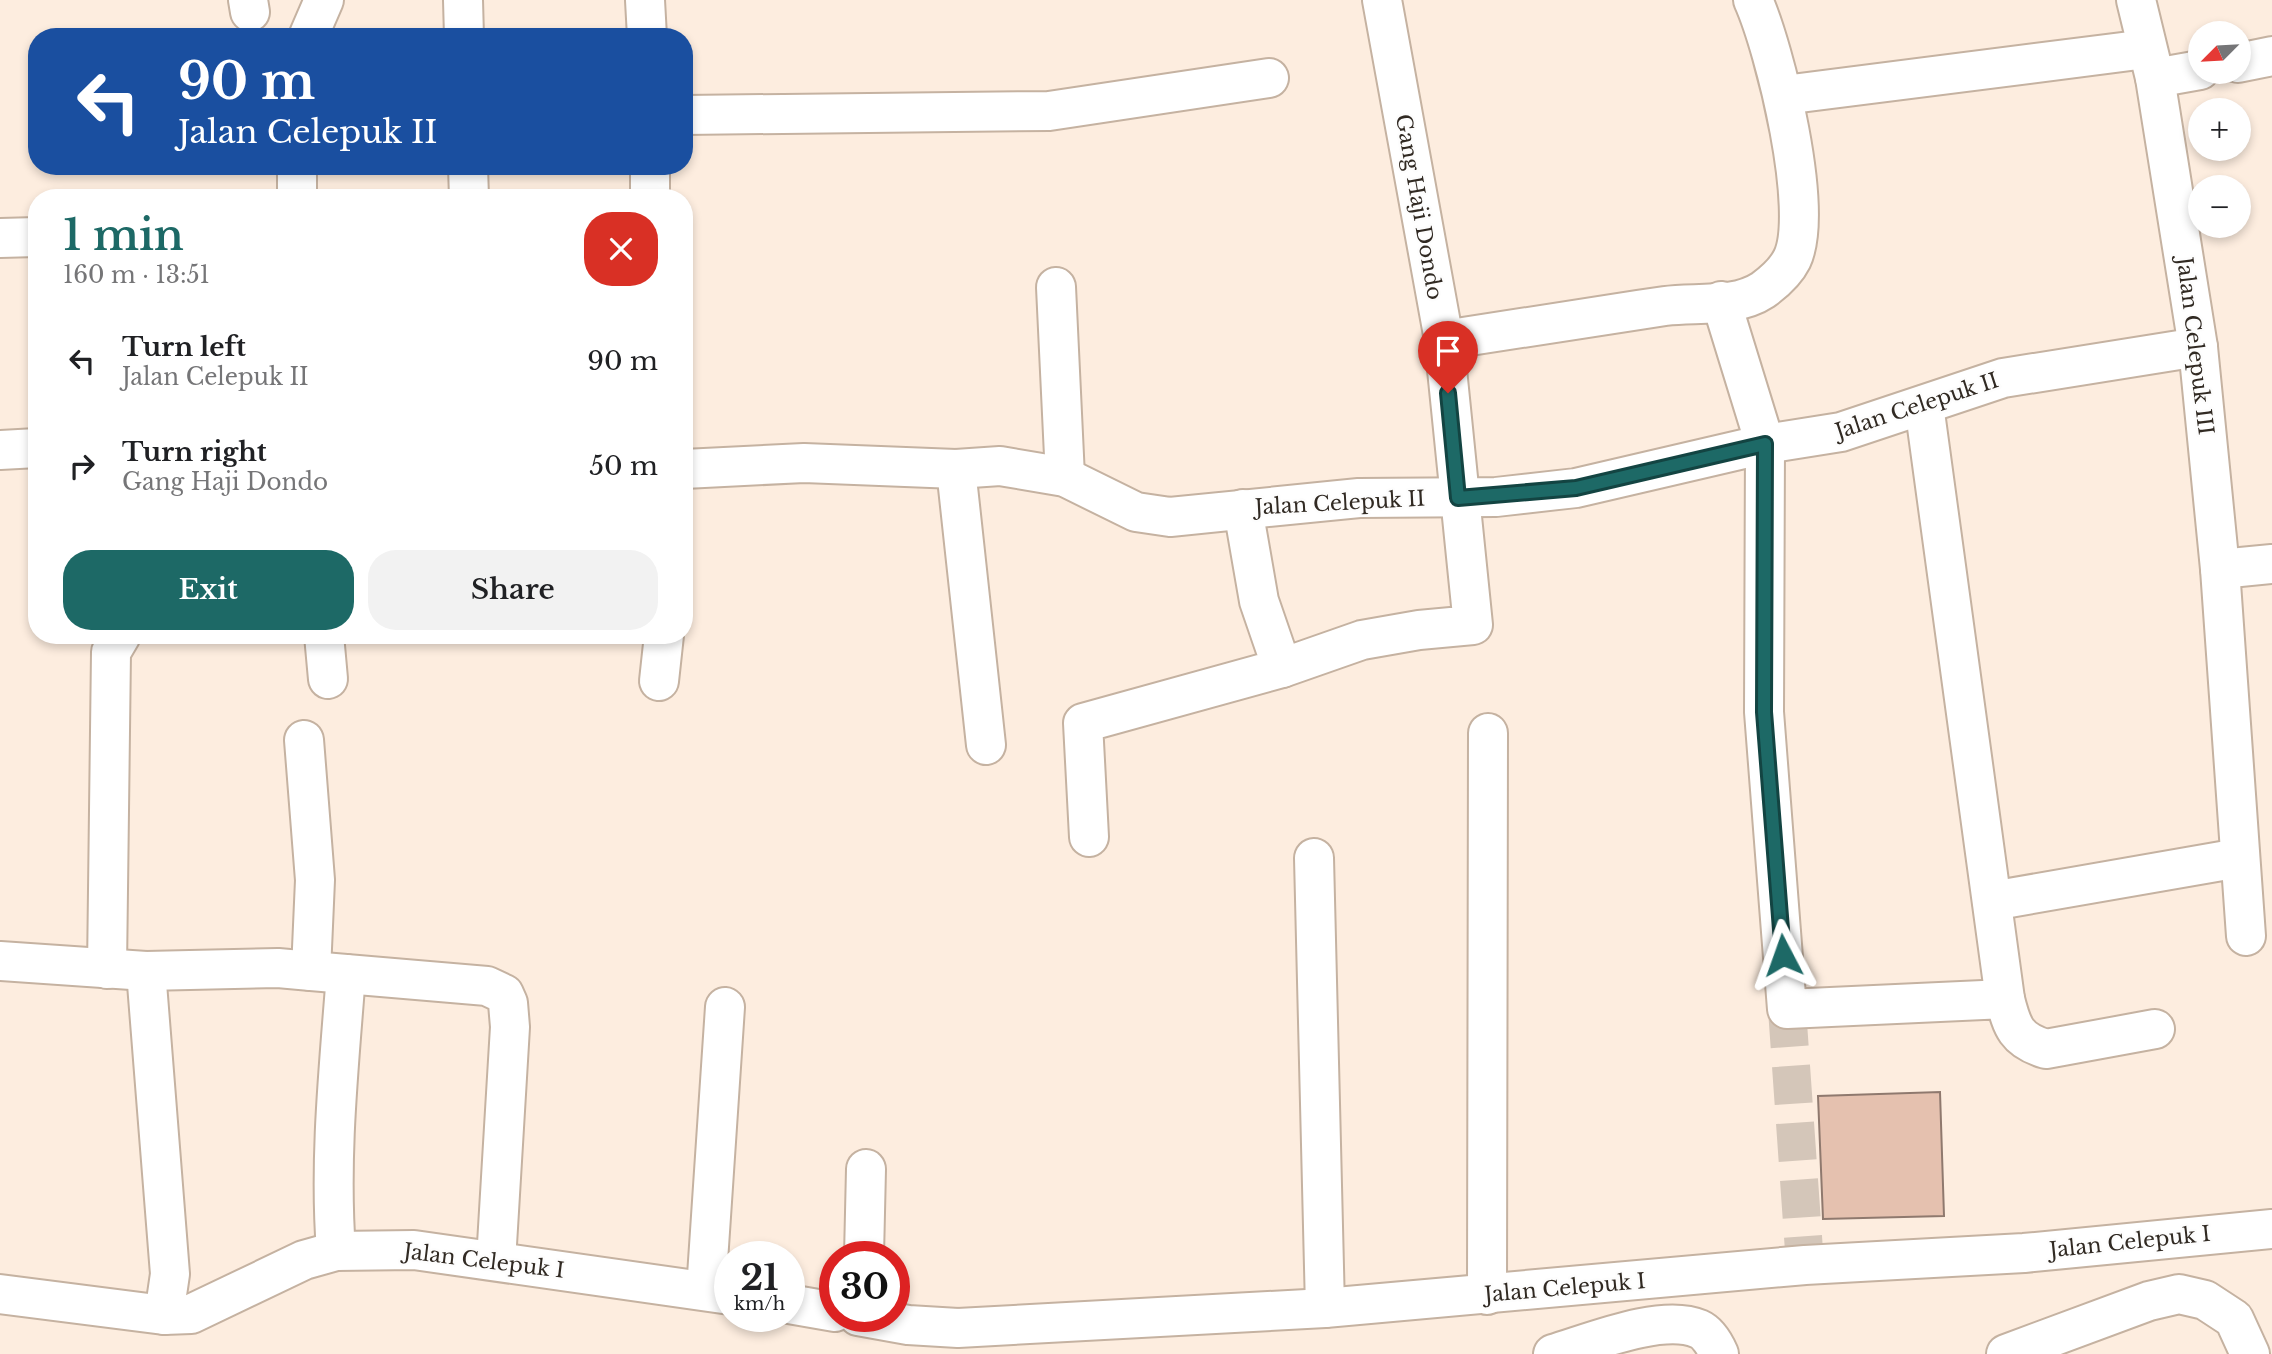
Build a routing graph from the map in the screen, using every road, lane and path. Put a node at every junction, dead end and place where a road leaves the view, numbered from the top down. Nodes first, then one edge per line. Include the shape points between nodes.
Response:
1 (324, 0) edge
2 (463, 0) edge
3 (645, 0) edge
4 (1382, 0) edge
5 (1753, 0) edge
6 (2136, 0) edge
7 (312, 28) edge
8 (464, 28) edge
9 (647, 28) edge
10 (2272, 57) edge
11 (2251, 61) edge
12 (2150, 64) junction
13 (2188, 69) edge
14 (1269, 78) dead end
15 (1784, 95) junction
16 (693, 115) edge
17 (28, 237) edge
18 (0, 238) edge
19 (1056, 287) dead end
20 (1721, 301) junction
21 (1444, 340) junction
22 (2198, 347) junction
23 (1924, 405) junction
24 (1765, 444) junction
25 (28, 448) edge
26 (0, 450) edge
27 (956, 468) junction
28 (693, 469) edge
29 (1065, 477) junction
30 (1458, 498) junction
31 (1243, 509) junction
32 (2272, 564) edge
33 (2220, 569) junction
34 (116, 644) edge
35 (325, 644) edge
36 (663, 644) edge
37 (1282, 668) junction
38 (328, 679) dead end
39 (659, 681) dead end
40 (1488, 733) dead end
41 (304, 740) dead end
42 (986, 745) dead end
43 (1088, 836) dead end
44 (1314, 858) dead end
45 (2239, 858) junction
46 (1992, 901) junction
47 (2246, 936) dead end
48 (0, 961) edge
49 (107, 969) junction
50 (146, 971) junction
51 (329, 972) junction
52 (2005, 999) junction
53 (724, 1007) dead end
54 (2155, 1029) dead end
55 (866, 1169) dead end
56 (2272, 1229) edge
57 (719, 1241) edge
58 (864, 1241) edge
59 (336, 1251) junction
60 (496, 1261) junction
61 (714, 1292) edge
62 (0, 1294) edge
63 (1487, 1295) junction
64 (1325, 1308) junction
65 (164, 1315) junction
66 (910, 1325) edge
67 (1718, 1352) edge
68 (1553, 1354) edge
69 (2006, 1354) edge
70 (2249, 1354) edge

1 - 7 street
2 - 8 street
3 - 9 street
4 - 21 street, Gang Haji Dondo
5 - 15 street
6 - 12 street, Jalan Celepuk III
10 - 11 street
12 - 13 street
12 - 15 street
12 - 22 street, Jalan Celepuk III
14 - 16 street via 1049,111
15 - 20 street via 1799,209 1794,257 1762,290 1740,300
17 - 18 street
19 - 29 street
20 - 21 street
20 - 24 street
21 - 30 street, Gang Haji Dondo
22 - 23 street, Jalan Celepuk II via 2003,378
22 - 33 street, Jalan Celepuk III
23 - 24 street, Jalan Celepuk II via 1841,432
23 - 46 street
24 - 30 street, Jalan Celepuk II via 1576,488
24 - 52 street via 1764,712 1787,1009
25 - 26 street
27 - 28 street, Jalan Celepuk II via 804,463
27 - 29 street, Jalan Celepuk II via 1000,466
27 - 42 street
29 - 31 street, Jalan Celepuk II via 1136,512 1170,517
30 - 31 street, Jalan Celepuk II via 1359,498
30 - 37 street, Gang Haji Dondo via 1473,625 1362,640
31 - 37 street via 1259,601
32 - 33 street
33 - 45 street, Jalan Celepuk III
34 - 49 street via 111,652
35 - 38 street
36 - 39 street
37 - 43 street via 1083,723
40 - 63 street
41 - 51 street via 315,880
44 - 64 street
45 - 46 street
45 - 47 street, Jalan Celepuk III
46 - 52 street
48 - 49 street
49 - 50 street
50 - 51 street via 278,968
50 - 65 street via 170,1274
51 - 59 street
51 - 60 street via 487,986 504,994 510,1027
52 - 54 street via 2012,1029 2029,1044 2046,1049
53 - 57 street
55 - 58 street
56 - 63 street, Jalan Celepuk I
59 - 60 street, Jalan Celepuk I via 414,1250
59 - 65 street, Jalan Celepuk I via 304,1260 191,1314
60 - 61 street, Jalan Celepuk I
62 - 65 street, Jalan Celepuk I
63 - 64 street, Jalan Celepuk I
64 - 66 street, Jalan Celepuk I via 958,1328
67 - 68 street via 1697,1328 1671,1325 1648,1327
69 - 70 street via 2148,1301 2179,1294 2205,1300 2234,1319

